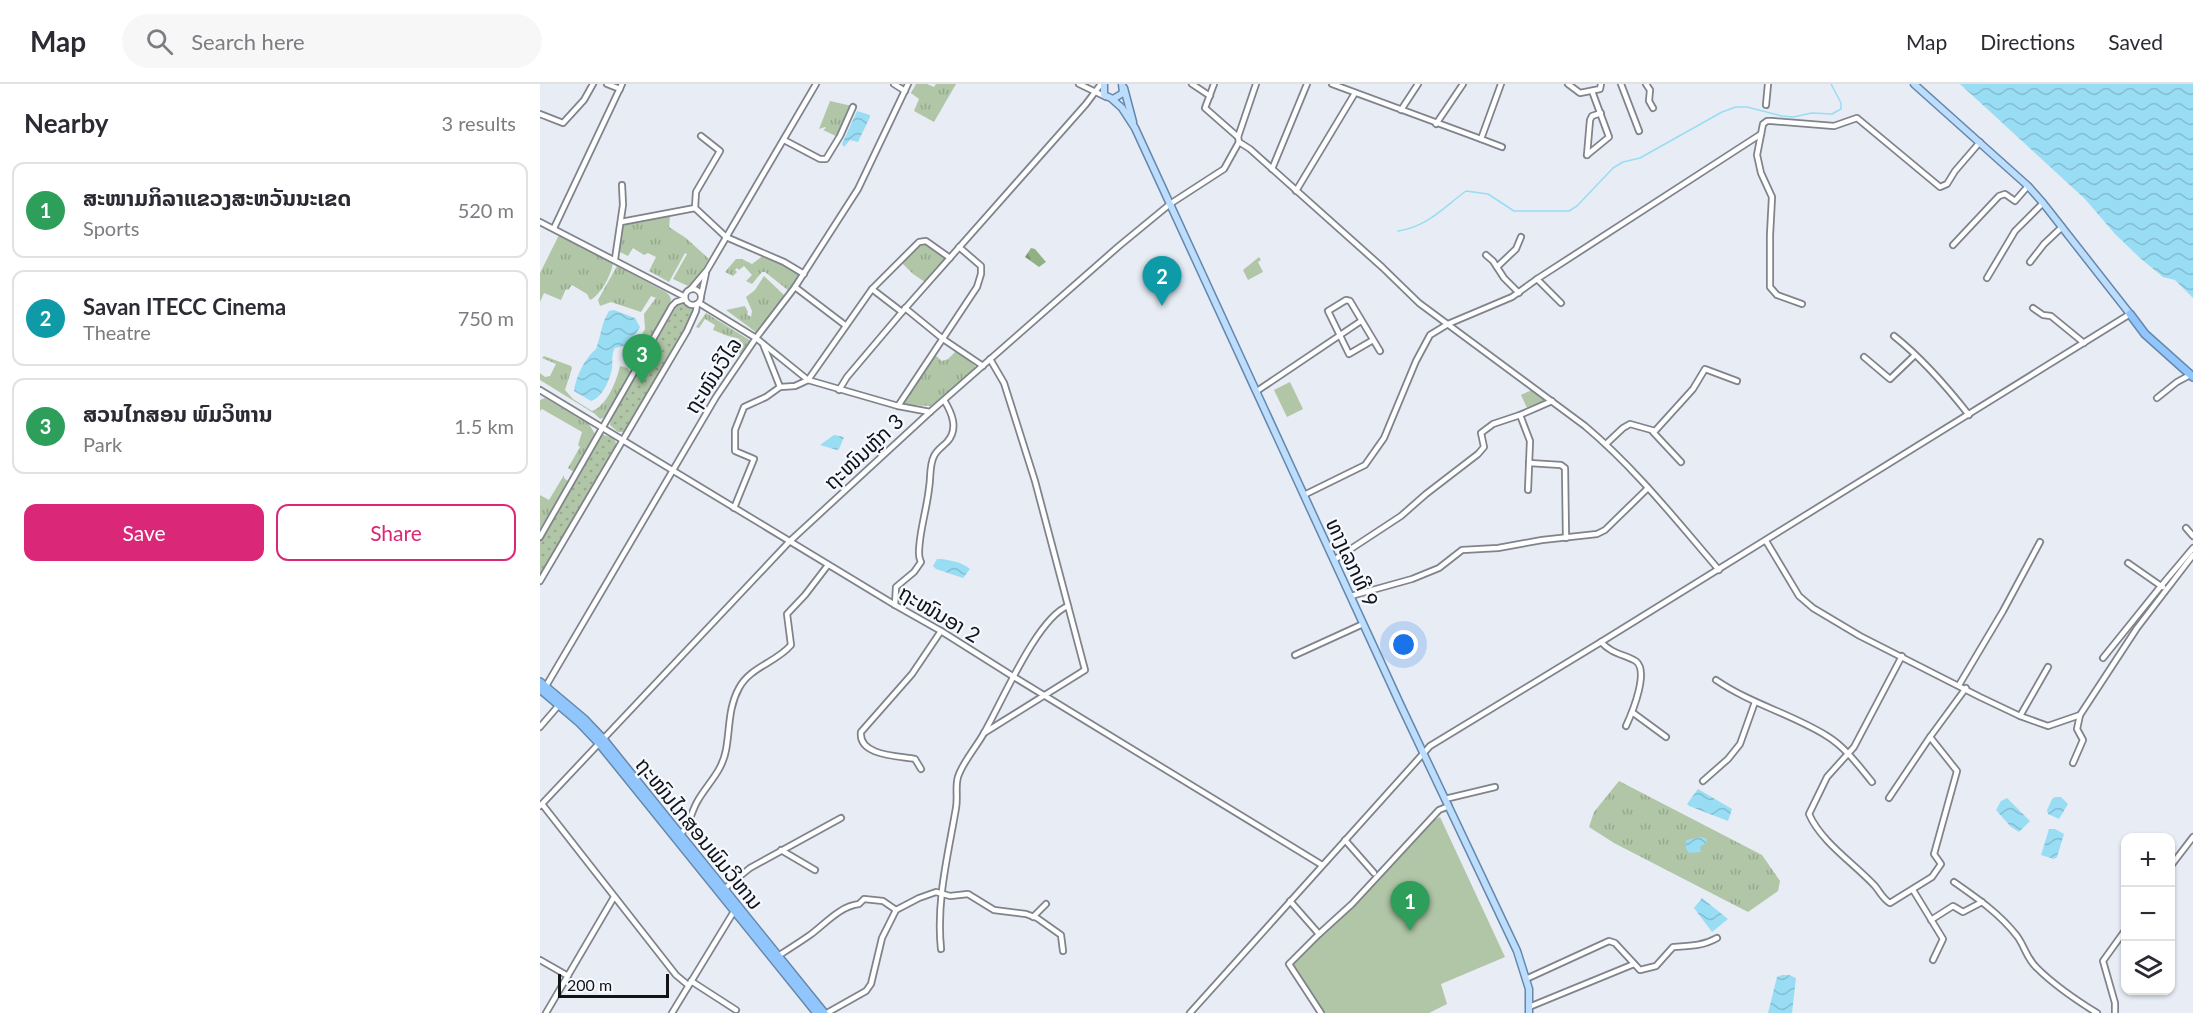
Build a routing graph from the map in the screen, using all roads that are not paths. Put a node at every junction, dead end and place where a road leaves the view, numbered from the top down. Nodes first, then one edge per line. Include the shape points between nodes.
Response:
1 (593, 84) edge
2 (607, 84) edge
3 (816, 84) edge
4 (894, 84) edge
5 (908, 84) edge
6 (1079, 84) edge
7 (1093, 84) edge
8 (1102, 84) edge
9 (1192, 84) edge
10 (1214, 84) edge
11 (1256, 84) edge
12 (1307, 84) edge
13 (1332, 84) edge
14 (1418, 84) edge
15 (1463, 84) edge
16 (1501, 84) edge
17 (1568, 84) edge
18 (1601, 84) edge
19 (1621, 84) edge
20 (1646, 84) edge
21 (1768, 84) edge
22 (1914, 84) edge
23 (621, 86) edge
24 (1123, 86) edge
25 (905, 91) junction
26 (1095, 91) junction
27 (1592, 91) junction
28 (1355, 93) junction
29 (1210, 96) junction
30 (1109, 98) junction
31 (1766, 105) dead end
32 (853, 107) dead end
33 (1653, 108) dead end
34 (1401, 110) junction
35 (1600, 112) junction
36 (540, 114) edge
37 (1436, 124) junction
38 (1135, 128) junction
39 (1639, 131) dead end
40 (1761, 134) junction
41 (701, 136) dead end
42 (1481, 139) junction
43 (784, 140) junction
44 (1238, 140) junction
45 (1980, 142) junction
46 (1502, 147) dead end
47 (1272, 169) junction
48 (622, 185) dead end
49 (2028, 186) junction
50 (1296, 191) junction
51 (2043, 203) junction
52 (1170, 204) junction
53 (695, 208) junction
54 (540, 222) edge
55 (621, 222) junction
56 (2062, 227) junction
57 (554, 228) junction
58 (726, 237) junction
59 (1521, 237) dead end
60 (1953, 245) dead end
61 (959, 247) junction
62 (1486, 255) dead end
63 (950, 258) junction
64 (615, 260) junction
65 (2030, 262) dead end
66 (1497, 267) junction
67 (707, 270) junction
68 (804, 274) junction
69 (1987, 278) dead end
70 (1537, 279) junction
71 (795, 287) junction
72 (670, 288) junction
73 (872, 289) junction
74 (689, 290) junction
75 (1518, 293) junction
76 (685, 298) junction
77 (699, 301) junction
78 (676, 302) junction
79 (1561, 303) dead end
80 (1802, 304) dead end
81 (2033, 308) dead end
82 (710, 309) junction
83 (903, 310) junction
84 (696, 312) junction
85 (2130, 314) junction
86 (1361, 321) junction
87 (1448, 324) junction
88 (845, 325) junction
89 (1340, 335) junction
90 (1894, 336) dead end
91 (756, 338) junction
92 (943, 339) junction
93 (1373, 340) junction
94 (2084, 343) junction
95 (762, 344) junction
96 (1380, 351) dead end
97 (1915, 355) junction
98 (1864, 357) dead end
99 (990, 359) junction
100 (983, 366) junction
101 (2191, 376) edge
102 (808, 380) junction
103 (1737, 381) dead end
104 (780, 387) junction
105 (540, 390) edge
106 (839, 390) junction
107 (1257, 391) junction
108 (2157, 398) dead end
109 (944, 400) junction
110 (1552, 401) junction
111 (898, 406) junction
112 (930, 412) junction
113 (1520, 415) junction
114 (1969, 415) junction
115 (603, 428) junction
116 (1653, 432) junction
117 (622, 440) junction
118 (1606, 444) junction
119 (1682, 462) dead end
120 (1529, 463) junction
121 (673, 471) junction
122 (1648, 488) junction
123 (1528, 490) dead end
124 (1304, 495) junction
125 (734, 508) junction
126 (2186, 528) dead end
127 (2193, 536) edge
128 (540, 537) edge
129 (1566, 538) junction
130 (1766, 541) junction
131 (789, 542) junction
132 (2040, 542) dead end
133 (2193, 548) edge
134 (2193, 555) edge
135 (1334, 560) junction
136 (2128, 563) dead end
137 (828, 565) junction
138 (1719, 570) junction
139 (540, 581) edge
140 (2164, 587) junction
141 (1351, 596) junction
142 (895, 605) junction
143 (1068, 606) junction
144 (1363, 624) junction
145 (941, 631) junction
146 (1601, 642) junction
147 (2113, 645) junction
148 (2122, 652) junction
149 (1294, 655) dead end
150 (1902, 656) junction
151 (2103, 658) dead end
152 (2048, 667) dead end
153 (1014, 678) junction
154 (1716, 680) dead end
155 (1959, 685) junction
156 (542, 686) edge
157 (1966, 688) junction
158 (1046, 697) junction
159 (1755, 702) junction
160 (559, 705) junction
161 (1632, 712) junction
162 (2080, 715) junction
163 (2020, 716) junction
164 (1626, 726) dead end
165 (540, 727) edge
166 (984, 733) junction
167 (1666, 737) dead end
168 (1930, 737) junction
169 (601, 741) junction
170 (1423, 753) junction
171 (1849, 755) junction
172 (2073, 763) dead end
173 (921, 769) dead end
174 (1703, 781) dead end
175 (1872, 782) dead end
176 (1495, 787) dead end
177 (1445, 798) junction
178 (1889, 798) dead end
179 (652, 803) junction
180 (541, 805) edge
181 (1449, 806) junction
182 (841, 818) dead end
183 (680, 835) junction
184 (2193, 837) edge
185 (1345, 840) junction
186 (781, 850) junction
187 (2175, 860) edge
188 (1322, 865) junction
189 (815, 870) dead end
190 (1374, 873) dead end
191 (1954, 882) dead end
192 (724, 889) junction
193 (1913, 890) junction
194 (941, 894) junction
195 (614, 897) junction
196 (1290, 901) junction
197 (1982, 902) junction
198 (1046, 904) dead end
199 (736, 908) junction
200 (896, 910) junction
201 (1033, 917) junction
202 (1931, 920) junction
203 (1319, 934) junction
204 (2121, 936) edge
205 (1718, 938) dead end
206 (941, 948) dead end
207 (1063, 951) dead end
208 (778, 956) junction
209 (540, 960) edge
210 (1933, 960) dead end
211 (1634, 964) junction
212 (568, 976) junction
213 (1526, 979) junction
214 (690, 983) junction
215 (736, 1010) dead end
216 (1529, 1010) edge
217 (546, 1013) edge
218 (672, 1013) edge
219 (817, 1013) edge
220 (826, 1013) edge
221 (1190, 1013) edge
222 (1320, 1013) edge
223 (2097, 1013) edge
224 (2115, 1013) edge

1 - 36 street via 563,123
2 - 23 street
3 - 43 street
4 - 25 street
5 - 25 street, ຖະໜົນວິໄລ
6 - 26 street
7 - 8 street
8 - 26 street
8 - 30 main road, ທາງເລກທີ 9
9 - 29 street
10 - 29 street
11 - 44 street, ຖະໜົນຫຼັກ 3
12 - 47 street
13 - 28 street
14 - 34 street
15 - 37 street
16 - 42 street
17 - 27 street via 1580,93
18 - 27 street via 1600,89
19 - 39 street
20 - 33 street
21 - 31 street
22 - 45 main road
23 - 57 street
24 - 30 main road, ທາງເລກທີ 9 via 1120,96
24 - 38 main road, ທາງເລກທີ 9
25 - 68 street, ຖະໜົນວິໄລ via 858,189
26 - 30 street
26 - 61 street
27 - 35 street
28 - 34 street
28 - 50 street
29 - 44 street via 1205,108
30 - 38 main road, ທາງເລກທີ 9 via 1122,108
32 - 43 street via 826,159
34 - 37 street
35 - 35 street via 1610,137 1588,155 1590,120
37 - 42 street
38 - 52 main road, ທາງເລກທີ 9
40 - 45 street via 1767,121 1833,126 1857,118 1940,187
40 - 70 street
40 - 80 street via 1758,164 1772,197 1770,287 1777,295
41 - 53 street via 720,151 696,192
42 - 46 street
43 - 58 street
44 - 47 street
44 - 52 street, ຖະໜົນຫຼັກ 3 via 1224,169
45 - 49 main road
47 - 50 street
48 - 55 street
49 - 51 main road
49 - 60 street via 2015,201 2005,194 1999,196
50 - 87 street via 1419,303
51 - 56 main road
51 - 69 street via 2018,228
52 - 99 street, ຖະໜົນຫຼັກ 3
52 - 107 main road, ທາງເລກທີ 9
53 - 55 street
53 - 58 street
54 - 57 street
55 - 64 street
56 - 65 street
56 - 85 main road
57 - 64 street
58 - 67 street
58 - 68 street
59 - 66 street via 1512,254
61 - 63 street
61 - 92 street via 981,266 981,274 977,287
62 - 66 street
63 - 73 street via 926,242 919,242
63 - 83 street
64 - 72 street
66 - 75 street
67 - 74 street
67 - 77 street
68 - 71 street, ຖະໜົນວິໄລ
70 - 75 street
70 - 79 street
71 - 88 street
71 - 91 street, ຖະໜົນວິໄລ
72 - 74 street
72 - 76 street
72 - 78 street
73 - 83 street
73 - 88 street
74 - 76 street
74 - 77 street via 697,291
75 - 87 street
76 - 77 street via 690,305
76 - 78 street
77 - 82 street
77 - 84 street
78 - 115 street
81 - 94 street via 2051,316
82 - 84 street
82 - 91 street
83 - 92 street
83 - 106 street
84 - 117 street
85 - 94 street
85 - 101 highway via 2145,334
86 - 89 street
86 - 89 street via 1350,301 1328,311
86 - 93 street
87 - 110 street
87 - 124 street via 1425,342 1384,438 1371,459
88 - 102 street
89 - 93 street via 1349,354
89 - 107 street
90 - 97 street
91 - 95 street
91 - 121 street, ຖະໜົນວິໄລ
92 - 100 street
92 - 111 street
93 - 96 street
94 - 114 street
95 - 102 street
95 - 104 street
97 - 98 street via 1890,379
97 - 114 street
99 - 100 street, ຖະໜົນຫຼັກ 3
99 - 143 street via 1004,383 1036,482
100 - 109 street, ຖະໜົນຫຼັກ 3
101 - 108 street
102 - 104 street
102 - 106 street
103 - 116 street via 1705,369 1693,389
104 - 125 street via 744,407 735,430 735,451 754,459
105 - 115 street, ຖະໜົນອາ 2
106 - 111 street
107 - 124 main road, ທາງເລກທີ 9
109 - 112 street, ຖະໜົນຫຼັກ 3
109 - 142 street via 954,426 931,465 920,541 921,562 896,587
110 - 113 street
110 - 118 street
111 - 112 street
112 - 131 street, ຖະໜົນຫຼັກ 3
113 - 120 street via 1530,441
113 - 135 street via 1487,428 1481,433 1484,447 1478,454 1401,516
114 - 130 street
115 - 117 street, ຖະໜົນອາ 2
115 - 128 street
116 - 118 street via 1630,424
116 - 119 street
117 - 121 street, ຖະໜົນອາ 2
117 - 139 street
118 - 122 street
120 - 123 street
120 - 129 street via 1565,468
121 - 125 street, ຖະໜົນອາ 2
121 - 156 street, ຖະໜົນວິໄລ
122 - 129 street via 1601,532
122 - 138 street
124 - 135 main road, ທາງເລກທີ 9
125 - 131 street, ຖະໜົນອາ 2
126 - 127 street
129 - 141 street via 1462,550 1439,568
130 - 138 street
130 - 150 street via 1795,591 1812,608
131 - 137 street, ຖະໜົນອາ 2
131 - 169 street, ຖະໜົນຫຼັກ 3
132 - 155 street
133 - 140 street
134 - 140 street
135 - 141 main road, ທາງເລກທີ 9
136 - 140 street
137 - 142 street, ຖະໜົນອາ 2
137 - 183 street via 788,614 791,645 746,677 738,690 721,766
138 - 146 street
140 - 147 street
140 - 148 street
141 - 144 main road, ທາງເລກທີ 9
142 - 145 street, ຖະໜົນອາ 2
143 - 153 street via 1058,610 1034,641
143 - 158 street via 1085,670
144 - 149 street
144 - 170 main road, ທາງເລກທີ 9
145 - 153 street, ຖະໜົນອາ 2
145 - 173 street via 860,737 867,748 915,759
146 - 161 street via 1639,663 1642,674
146 - 170 street
147 - 148 street
147 - 151 street
148 - 162 street
150 - 155 street
150 - 171 street
152 - 163 street
153 - 158 street, ຖະໜົນອາ 2
153 - 166 street
154 - 159 street
155 - 157 street
156 - 160 highway, ຖະໜົນໄກສອນພົມວິຫານ
156 - 169 highway, ຖະໜົນໄກສອນພົມວິຫານ via 584,719
157 - 163 street
157 - 168 street
158 - 166 street
158 - 188 street, ຖະໜົນອາ 2
159 - 171 street via 1827,736
159 - 174 street via 1740,744
160 - 165 street
160 - 169 highway, ຖະໜົນໄກສອນພົມວິຫານ
161 - 164 street
161 - 167 street
162 - 163 street via 2048,726
162 - 172 street via 2077,729 2083,740
166 - 194 street via 958,777 958,798
168 - 178 street
168 - 193 street via 1955,767 1957,776 1934,854 1941,864 1932,877
169 - 179 highway, ຖະໜົນໄກສອນພົມວິຫານ
169 - 180 street, ຖະໜົນຫຼັກ 3
170 - 177 main road, ທາງເລກທີ 9
170 - 185 street
171 - 175 street
171 - 193 street via 1827,777 1810,817 1842,857 1887,902
176 - 177 street
177 - 181 main road, ທາງເລກທີ 9
179 - 183 highway, ຖະໜົນໄກສອນພົມວິຫານ
179 - 199 highway, ຖະໜົນໄກສອນພົມວິຫານ
180 - 195 street
181 - 203 street via 1439,810 1353,904
181 - 213 main road, ທາງເລກທີ 9 via 1513,942
182 - 186 street
183 - 192 highway, ຖະໜົນໄກສອນພົມວິຫານ
184 - 187 street
185 - 188 street
185 - 190 street
186 - 189 street
186 - 192 street
188 - 196 street
191 - 197 street
192 - 199 highway, ຖະໜົນໄກສອນພົມວິຫານ
193 - 202 street
194 - 200 street via 919,898
194 - 201 street via 968,894 994,910
194 - 206 street
195 - 212 street
195 - 214 street via 676,975
196 - 203 street
196 - 221 street
197 - 202 street via 1964,912 1953,906
197 - 223 street via 2018,937 2037,969
198 - 201 street
199 - 208 highway, ຖະໜົນໄກສອນພົມວິຫານ
199 - 214 street
199 - 219 highway, ຖະໜົນໄກສອນພົມວິຫານ
200 - 208 street via 883,901 864,899
200 - 220 street via 882,938 871,984
201 - 207 street via 1061,935
202 - 210 street via 1943,939
203 - 222 street via 1289,963
204 - 224 street via 2103,961
205 - 211 street via 1696,946 1673,946 1654,967 1640,970
208 - 220 highway, ຖະໜົນໄກສອນພົມວິຫານ
209 - 212 street
211 - 213 street via 1609,941
211 - 216 street
212 - 217 street
213 - 216 main road, ທາງເລກທີ 9
214 - 215 street
214 - 218 street

